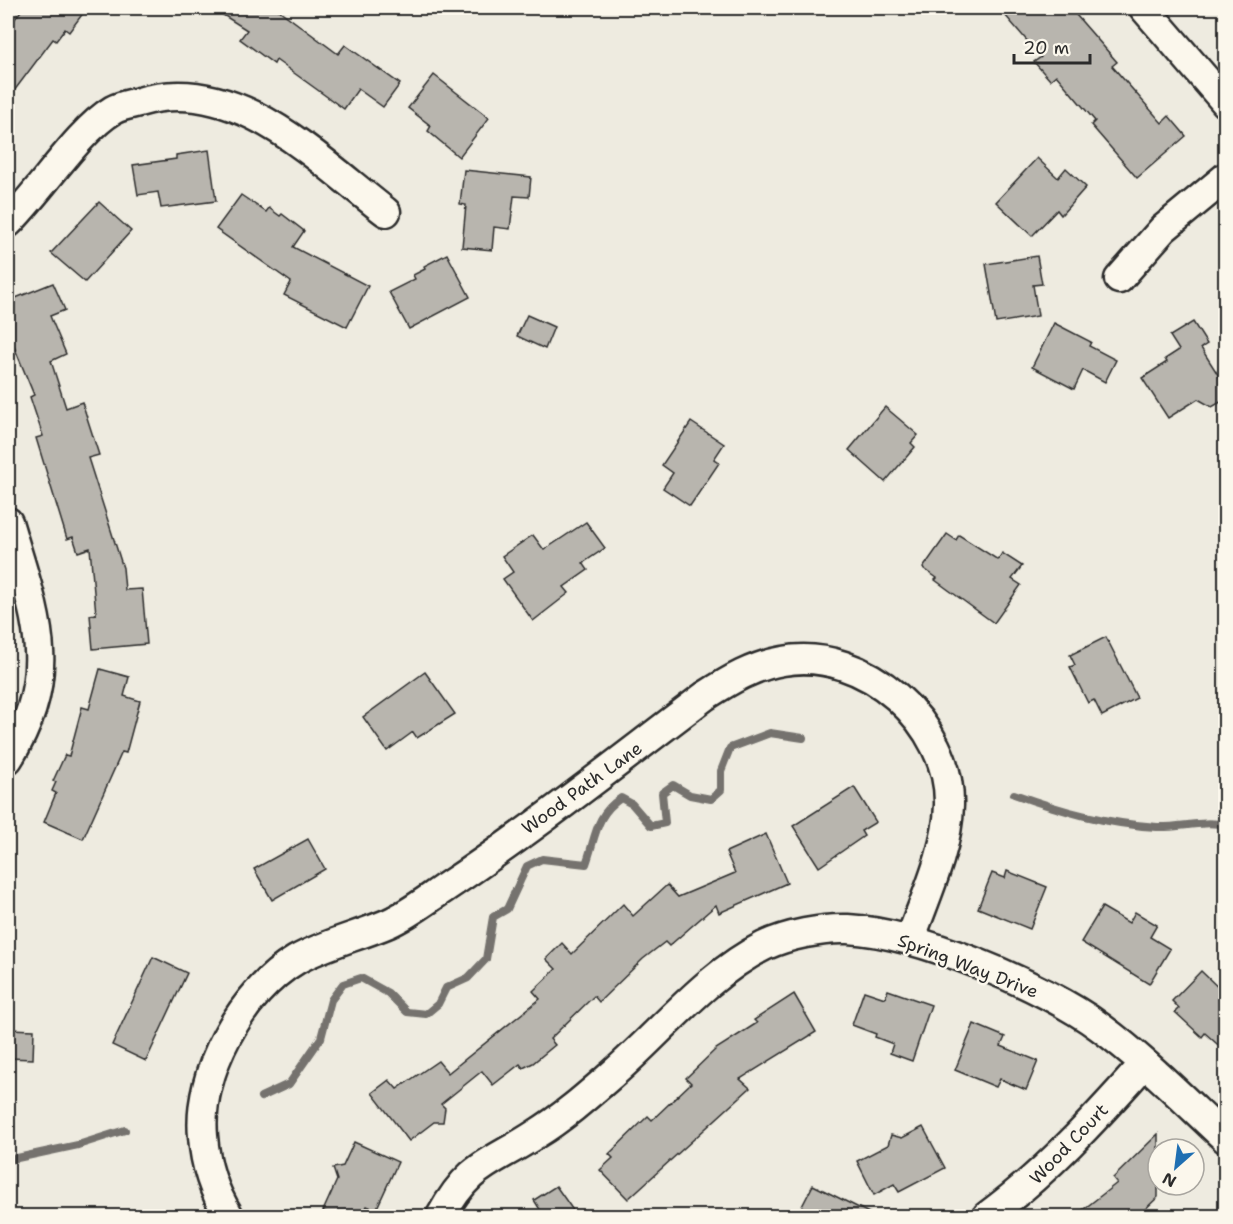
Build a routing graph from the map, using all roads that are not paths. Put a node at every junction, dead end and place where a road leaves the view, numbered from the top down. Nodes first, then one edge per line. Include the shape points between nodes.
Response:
1 (1144, 8) edge
2 (1226, 103) edge
3 (1226, 177) edge
4 (386, 212) dead end
5 (8, 223) edge
6 (1119, 279) dead end
7 (8, 522) edge
8 (8, 759) edge
9 (910, 940) junction
10 (1144, 1064) junction
11 (1226, 1139) edge
12 (229, 1216) edge
13 (441, 1216) edge
14 (987, 1216) edge

1 - 2 street
3 - 6 street via 1163,229
4 - 5 street via 249,112 187,95 151,98 114,110 93,126
7 - 8 street via 37,625 40,654 30,716
9 - 10 street, Spring Way Drive via 1064,1003
9 - 12 street, Wood Path Lane via 942,844 949,804 943,762 926,729 899,697 864,673 823,662 785,660 748,670 705,696 447,886 392,922 297,960 262,986 236,1020 213,1066 206,1098 202,1134 207,1166 217,1197
9 - 13 street, Spring Way Drive via 847,929 807,933 766,945 734,963 569,1111 476,1169 455,1191
10 - 11 street, Spring Way Drive
10 - 14 street, Wood Court via 1081,1134 1025,1188

